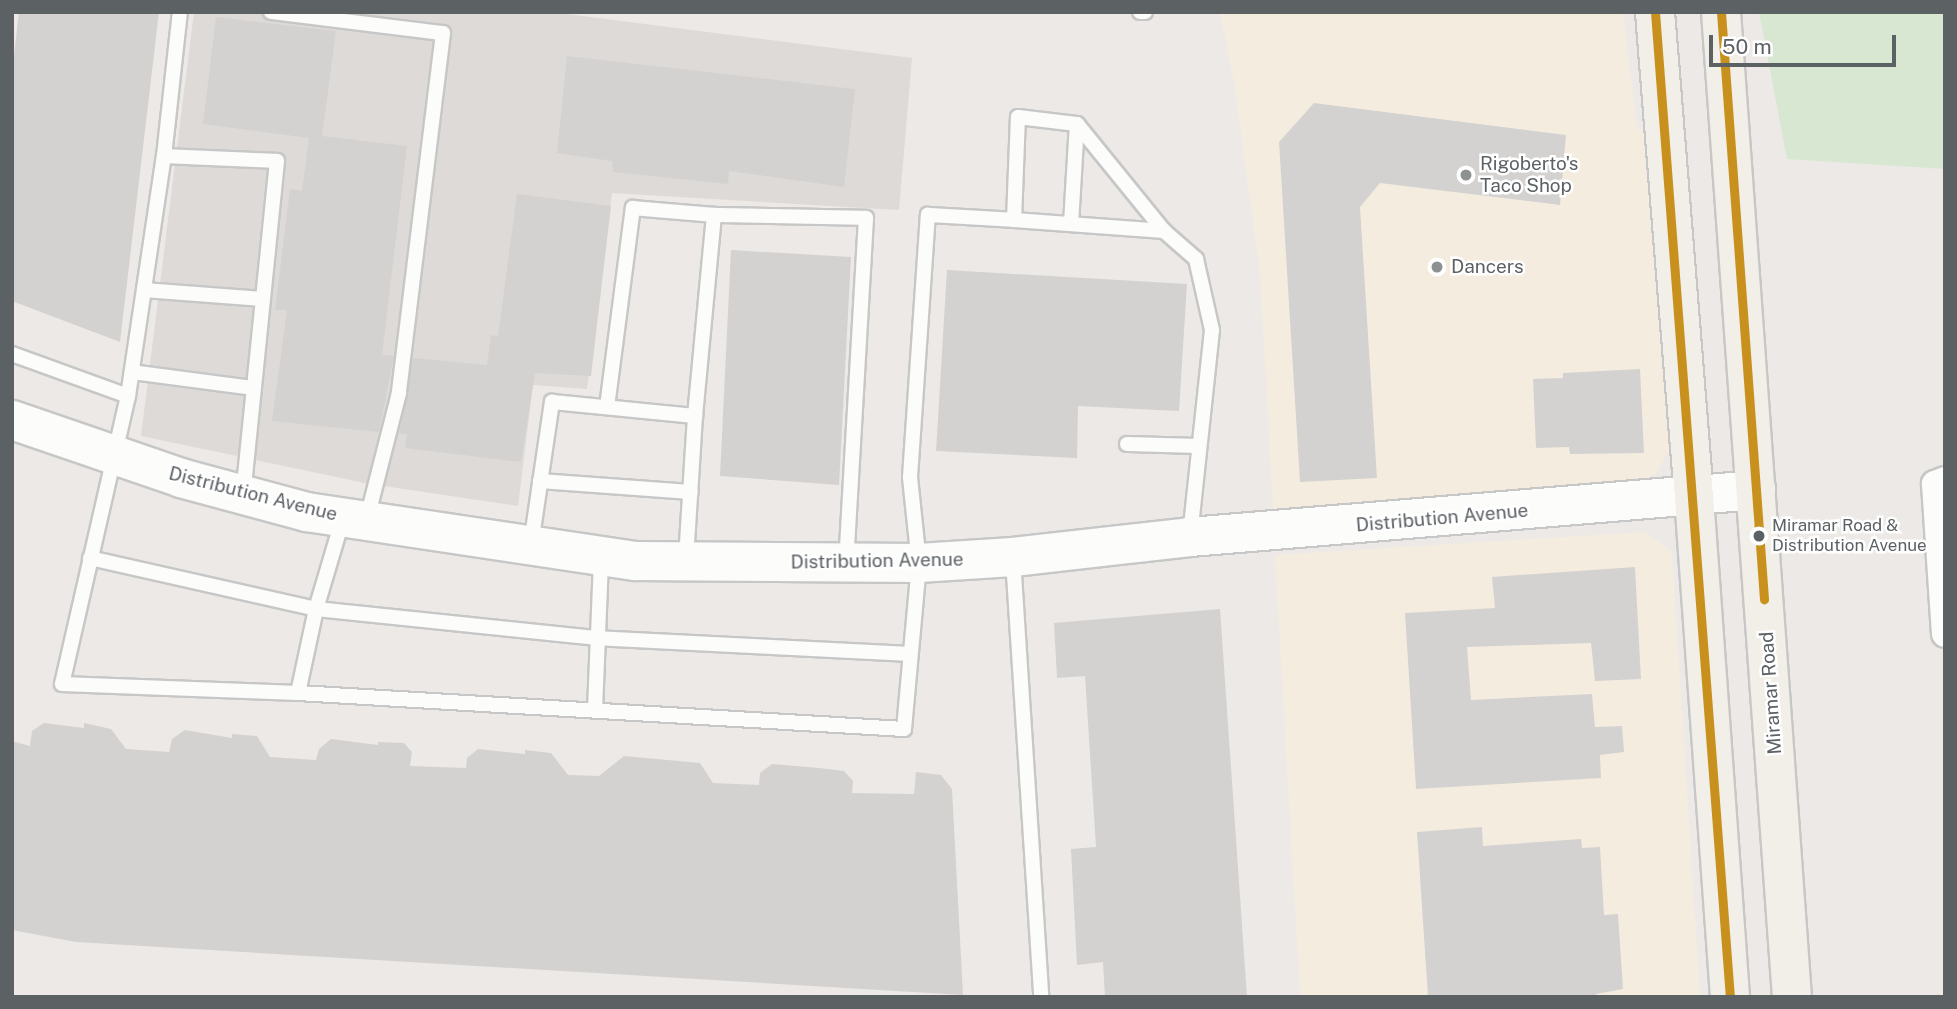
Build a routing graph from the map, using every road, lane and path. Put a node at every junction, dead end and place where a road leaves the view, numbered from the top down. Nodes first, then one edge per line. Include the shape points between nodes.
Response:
1 (180, 12) edge
2 (271, 12) edge
3 (1655, 12) edge
4 (1721, 12) edge
5 (1077, 124) junction
6 (164, 156) junction
7 (714, 215) junction
8 (1014, 220) junction
9 (1071, 224) junction
10 (1164, 231) junction
11 (144, 290) junction
12 (263, 299) junction
13 (12, 354) edge
14 (132, 372) junction
15 (254, 388) junction
16 (128, 396) junction
17 (607, 407) junction
18 (695, 416) junction
19 (12, 421) edge
20 (1127, 444) dead end
21 (1199, 446) junction
22 (114, 455) junction
23 (1945, 480) edge
24 (540, 481) junction
25 (1756, 490) junction
26 (691, 492) junction
27 (243, 495) junction
28 (1694, 497) junction
29 (355, 519) junction
30 (1190, 537) junction
31 (531, 545) junction
32 (602, 555) junction
33 (1013, 557) junction
34 (90, 558) junction
35 (686, 561) junction
36 (845, 563) junction
37 (919, 563) junction
38 (316, 609) junction
39 (1945, 634) edge
40 (596, 638) junction
41 (909, 654) junction
42 (298, 693) junction
43 (595, 710) junction
44 (1041, 997) edge
45 (1730, 997) edge
46 (1792, 997) edge

1 - 6 lane
2 - 29 lane via 443,33 399,393
3 - 28 main road
4 - 25 main road, Miramar Road
5 - 8 lane via 1018,117
5 - 9 lane
5 - 10 lane
6 - 11 lane
6 - 12 lane via 277,161
7 - 17 lane via 633,208
7 - 18 lane
7 - 36 lane via 866,218
8 - 9 lane
8 - 37 lane via 928,215 910,477
9 - 10 lane
10 - 21 lane via 1196,259 1212,330
11 - 12 lane
11 - 14 lane
12 - 15 lane
13 - 16 lane
14 - 15 lane
14 - 16 lane
15 - 27 lane
16 - 22 lane
17 - 18 lane
17 - 24 lane via 552,402
18 - 26 lane
19 - 22 street, Distribution Avenue
20 - 21 lane
21 - 30 lane
22 - 27 street, Distribution Avenue
22 - 34 lane
23 - 39 street via 1935,484
24 - 26 lane
24 - 31 lane
25 - 28 street, Distribution Avenue
25 - 46 main road, Miramar Road
26 - 35 lane
27 - 29 street, Distribution Avenue
28 - 30 street, Distribution Avenue
28 - 45 main road
29 - 31 street, Distribution Avenue
29 - 38 lane
30 - 33 street, Distribution Avenue
31 - 32 street, Distribution Avenue
32 - 35 street, Distribution Avenue via 635,561
32 - 40 lane
33 - 37 street, Distribution Avenue
33 - 44 lane
34 - 38 lane
34 - 42 lane via 62,684
35 - 36 street, Distribution Avenue
36 - 37 street, Distribution Avenue
37 - 41 lane
38 - 40 lane
38 - 42 lane
40 - 41 lane
40 - 43 lane
41 - 43 lane via 904,729
42 - 43 lane

